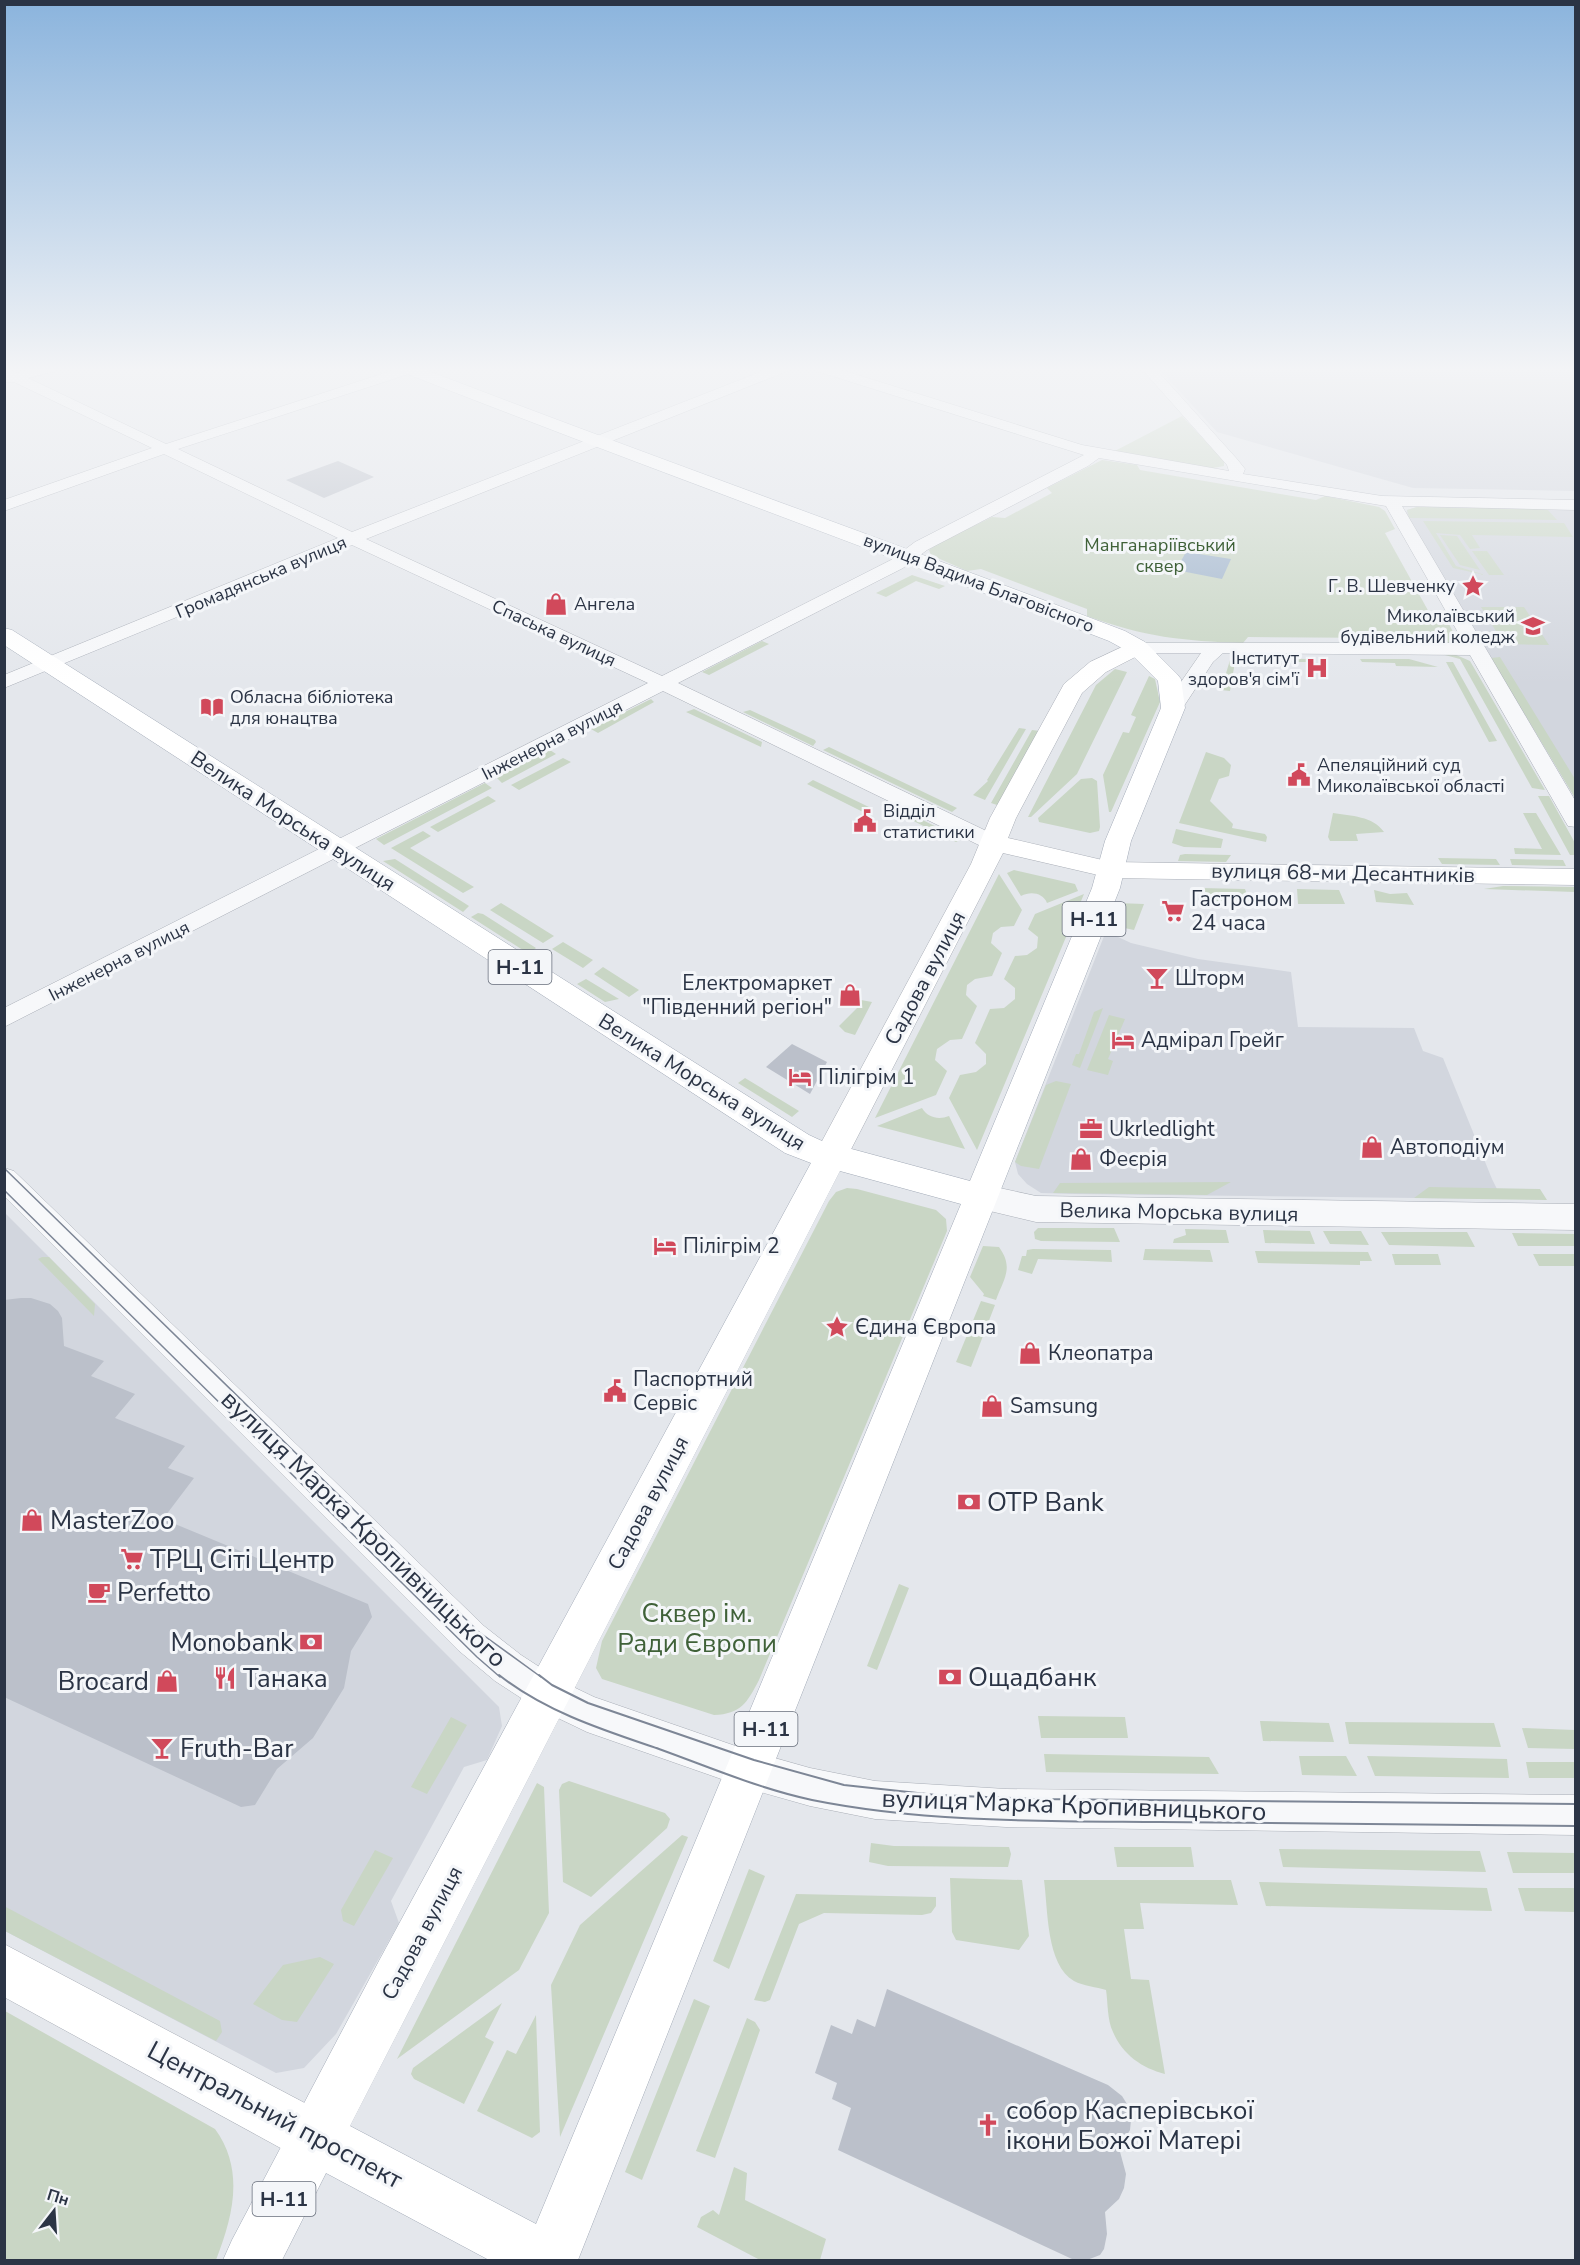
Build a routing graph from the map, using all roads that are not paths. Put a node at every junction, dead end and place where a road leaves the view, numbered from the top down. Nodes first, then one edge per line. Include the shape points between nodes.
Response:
1 (97, 473) edge
2 (214, 473) edge
3 (518, 473) edge
4 (680, 473) edge
5 (1064, 473) edge
6 (1208, 473) edge
7 (1236, 473) edge
8 (1234, 477) junction
9 (1393, 502) junction
10 (1575, 505) edge
11 (4, 506) edge
12 (352, 538) junction
13 (908, 556) junction
14 (4, 635) edge
15 (1137, 647) junction
16 (1218, 648) junction
17 (1474, 649) junction
18 (49, 664) junction
19 (4, 682) edge
20 (662, 684) junction
21 (1173, 708) junction
22 (1575, 821) edge
23 (993, 843) junction
24 (337, 850) junction
25 (1111, 870) junction
26 (1575, 877) edge
27 (4, 1019) edge
28 (831, 1156) junction
29 (4, 1178) edge
30 (981, 1197) junction
31 (1575, 1217) edge
32 (548, 1694) junction
33 (750, 1770) junction
34 (1575, 1815) edge
35 (4, 1970) edge
36 (316, 2138) junction
37 (252, 2260) edge
38 (548, 2260) edge

1 - 11 street
2 - 12 street, Спаська вулиця
3 - 12 street, Громадянська вулиця
4 - 13 main road, вулиця Вадима Благовісного
5 - 13 street, Інженерна вулиця
6 - 8 street
7 - 8 street
8 - 9 street
9 - 10 street
9 - 17 street
12 - 18 street, Громадянська вулиця
12 - 20 street, Спаська вулиця
13 - 15 main road, вулиця Вадима Благовісного
13 - 20 street, Інженерна вулиця
14 - 18 main road, Велика Морська вулиця / Н-11
15 - 16 street, вулиця Вадима Благовісного
15 - 21 main road via 1169,679
15 - 23 main road, Садова вулиця via 1098,667 1072,689
16 - 17 street, вулиця Вадима Благовісного
16 - 21 street via 1206,658
17 - 22 street
18 - 19 street, Громадянська вулиця
18 - 24 main road, Велика Морська вулиця / Н-11
20 - 23 street, Спаська вулиця
20 - 24 street, Інженерна вулиця
21 - 25 main road, Н-11 via 1118,841
23 - 25 main road, Спаська вулиця
23 - 28 main road, Садова вулиця
24 - 27 street, Інженерна вулиця
24 - 28 main road, Велика Морська вулиця / Н-11 via 773,1130 812,1151
25 - 26 main road, вулиця 68-ми Десантників
25 - 30 main road, Н-11
28 - 30 main road, Велика Морська вулиця
28 - 32 main road, Садова вулиця / Н-11
29 - 32 street, вулиця Марка Кропивницького via 471,1638
30 - 31 street, Велика Морська вулиця via 1036,1209
30 - 33 main road, Н-11
32 - 33 street, вулиця Марка Кропивницького via 587,1713
32 - 36 main road, Садова вулиця / Н-11
33 - 34 street, вулиця Марка Кропивницького via 842,1794 920,1804
33 - 38 main road, Н-11
35 - 36 main road, Центральний проспект
36 - 37 main road, Садова вулиця / Н-11
36 - 38 main road, Центральний проспект

